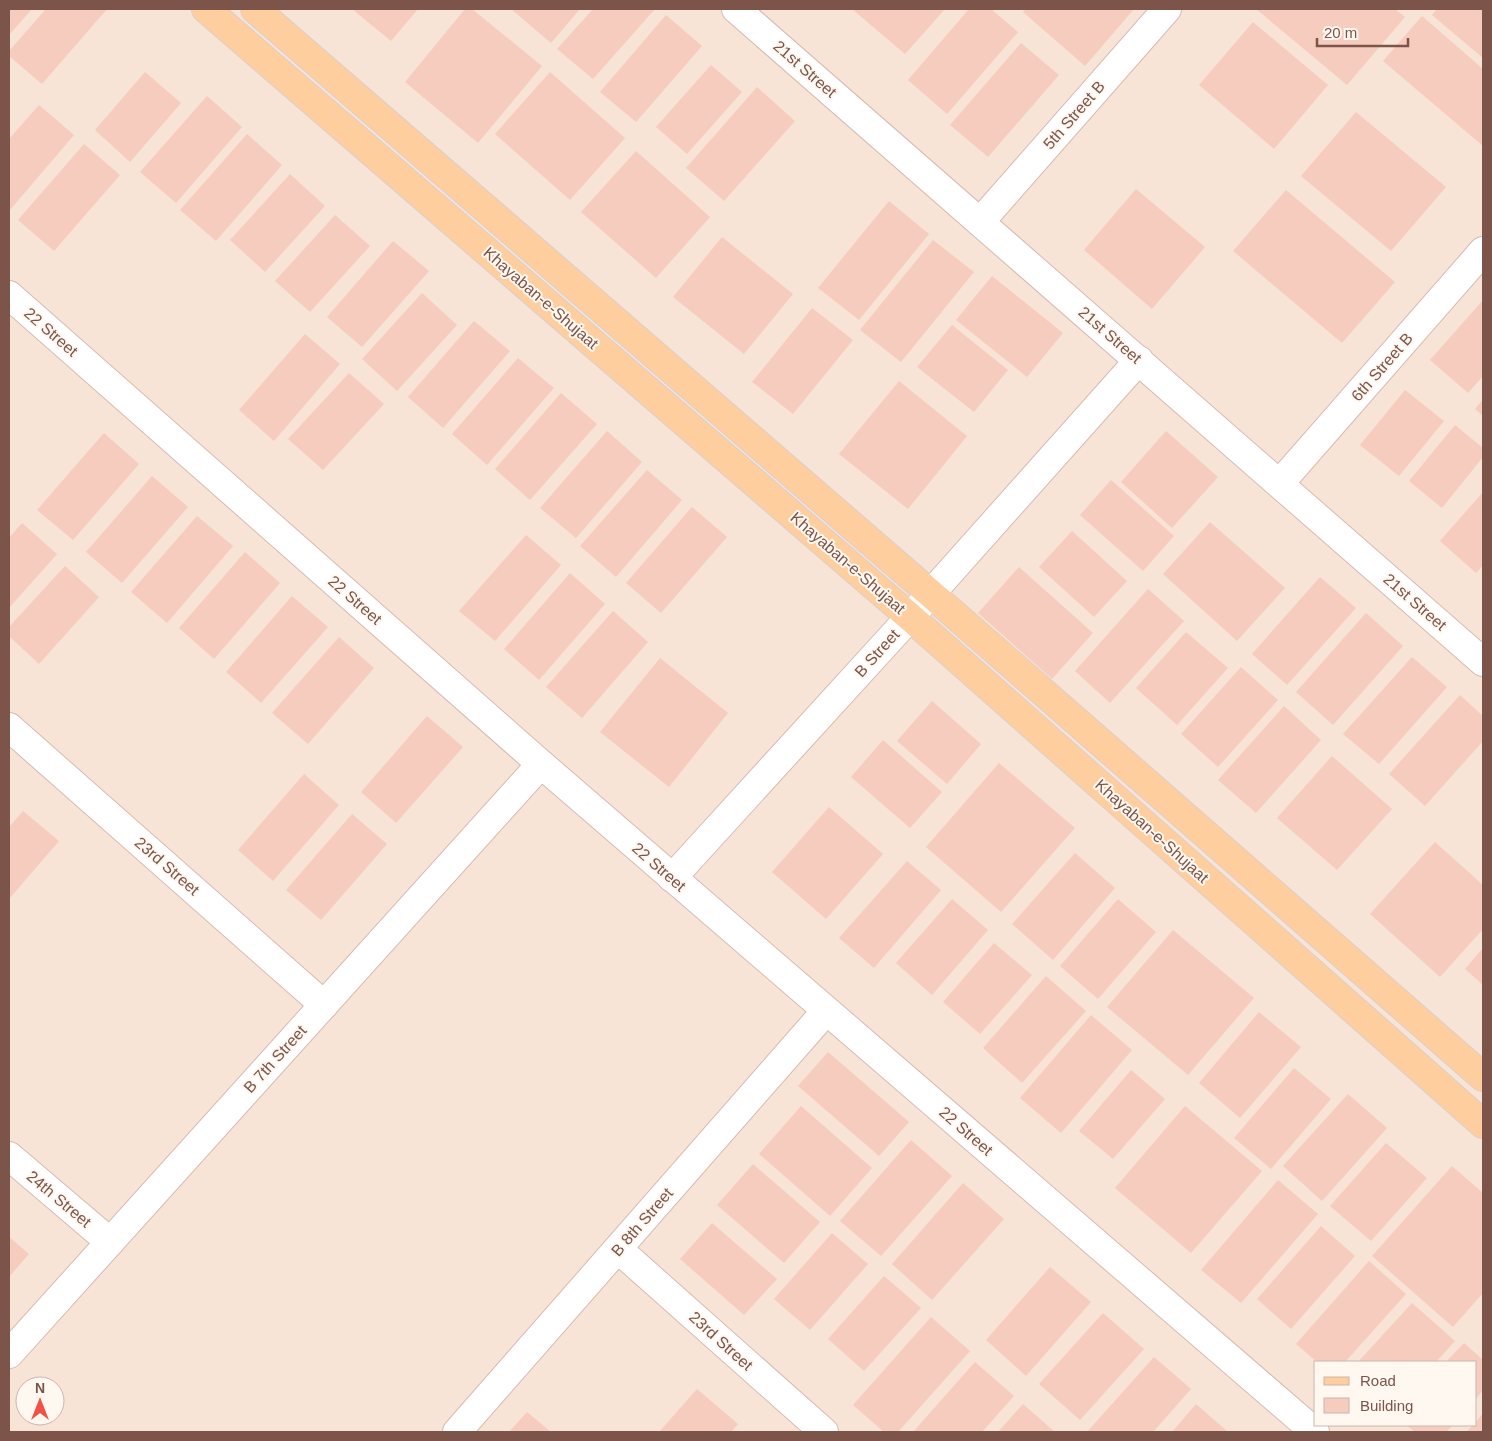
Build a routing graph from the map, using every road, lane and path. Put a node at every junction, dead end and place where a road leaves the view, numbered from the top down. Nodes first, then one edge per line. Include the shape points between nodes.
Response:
1 (206, 9) edge
2 (255, 9) edge
3 (736, 9) edge
4 (1167, 9) edge
5 (980, 222) junction
6 (1483, 251) edge
7 (9, 296) edge
8 (1139, 360) junction
9 (1280, 483) junction
10 (931, 594) junction
11 (910, 617) junction
12 (1483, 662) edge
13 (9, 727) edge
14 (541, 764) junction
15 (672, 878) junction
16 (324, 1005) junction
17 (826, 1011) junction
18 (1483, 1077) edge
19 (1483, 1124) edge
20 (9, 1156) edge
21 (110, 1242) junction
22 (618, 1249) junction
23 (9, 1354) edge
24 (456, 1432) edge
25 (824, 1432) edge
26 (1315, 1432) edge

1 - 11 main road, Khayaban-e-Shujaat
2 - 10 main road, Khayaban-e-Shujaat
3 - 5 street, 21st Street
4 - 5 street, 5th Street B
5 - 8 street, 21st Street
6 - 9 street, 6th Street B
7 - 14 street, 22 Street
8 - 9 street, 21st Street
8 - 10 street, B Street
9 - 12 street, 21st Street
10 - 11 street, B Street
10 - 18 main road, Khayaban-e-Shujaat
11 - 15 street, B Street
11 - 19 main road, Khayaban-e-Shujaat
13 - 16 street, 23rd Street
14 - 15 street, 22 Street
14 - 16 street, B 7th Street
15 - 17 street, 22 Street
16 - 21 street, B 7th Street
17 - 22 street, B 8th Street
17 - 26 street, 22 Street
20 - 21 street, 24th Street
21 - 23 street, B 7th Street
22 - 24 street, B 8th Street
22 - 25 street, 23rd Street

